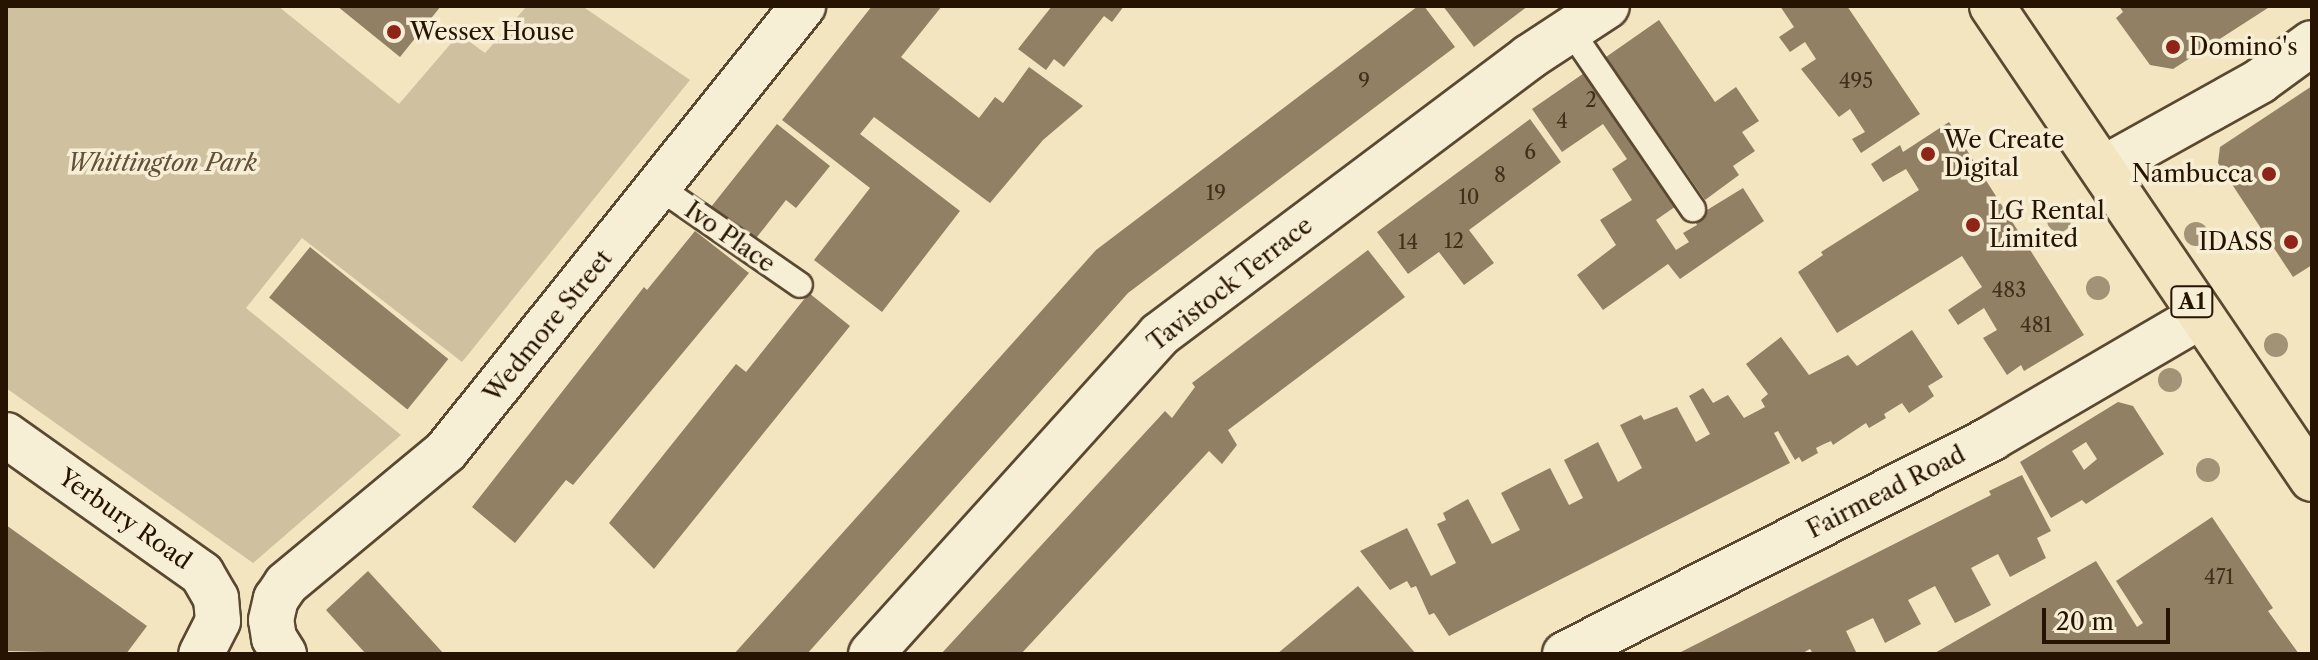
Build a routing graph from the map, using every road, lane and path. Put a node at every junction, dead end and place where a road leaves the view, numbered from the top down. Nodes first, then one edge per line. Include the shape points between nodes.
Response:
1 (803, 6) edge
2 (1992, 6) edge
3 (1579, 18) edge
4 (2312, 43) edge
5 (2104, 168) junction
6 (660, 188) junction
7 (1693, 209) dead end
8 (800, 285) dead end
9 (2201, 316) junction
10 (6, 435) edge
11 (2312, 479) edge
12 (278, 637) edge
13 (209, 638) edge
14 (871, 654) edge
15 (1565, 654) edge

1 - 6 street, Wedmore Street
2 - 5 highway, A1
3 - 7 lane
3 - 14 street, Tavistock Terrace via 1159,335
4 - 5 street via 2260,81
5 - 9 highway, A1
6 - 8 lane, Ivo Place
6 - 12 street, Wedmore Street via 446,451 286,584 276,599
9 - 11 highway, A1
9 - 15 street, Fairmead Road via 1992,438
10 - 13 street, Yerbury Road via 202,574 216,598

